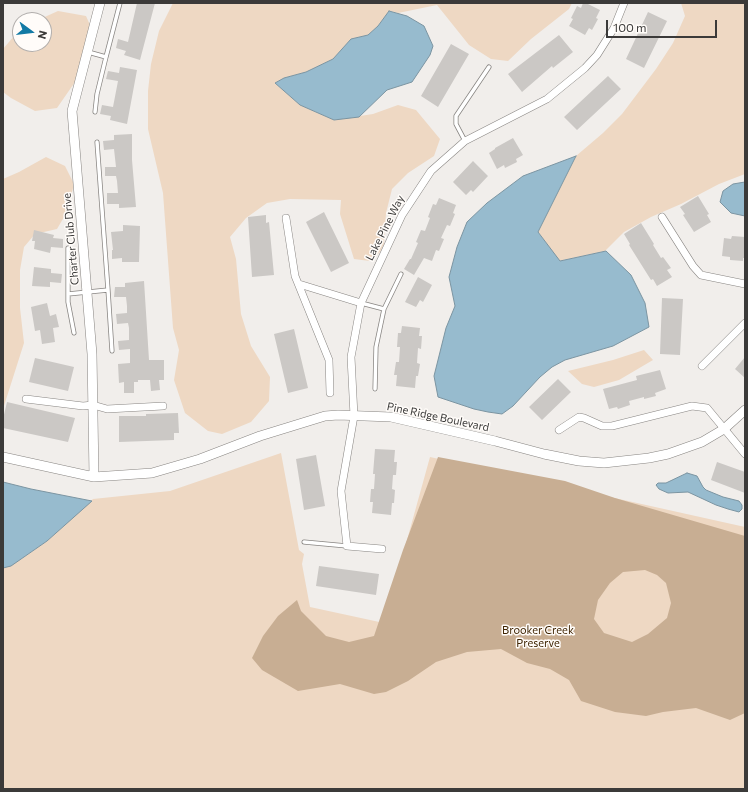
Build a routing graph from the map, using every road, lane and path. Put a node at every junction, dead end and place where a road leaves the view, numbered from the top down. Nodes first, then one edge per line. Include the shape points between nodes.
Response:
1 (100, 3) edge
2 (120, 3) edge
3 (624, 3) edge
4 (87, 52) junction
5 (106, 57) junction
6 (488, 66) dead end
7 (95, 112) dead end
8 (465, 141) junction
9 (97, 142) dead end
10 (662, 217) dead end
11 (286, 218) dead end
12 (68, 248) dead end
13 (401, 274) dead end
14 (298, 284) junction
15 (745, 284) edge
16 (108, 290) junction
17 (87, 292) junction
18 (68, 294) junction
19 (361, 303) junction
20 (384, 308) junction
21 (745, 323) edge
22 (74, 333) dead end
23 (112, 351) dead end
24 (702, 366) dead end
25 (375, 389) dead end
26 (330, 393) dead end
27 (26, 399) dead end
28 (93, 405) junction
29 (163, 406) dead end
30 (745, 410) edge
31 (354, 416) junction
32 (724, 429) junction
33 (559, 430) dead end
34 (745, 454) edge
35 (3, 457) edge
36 (94, 476) junction
37 (304, 542) dead end
38 (347, 546) junction
39 (382, 549) dead end

1 - 4 street, Charter Club Drive
2 - 5 lane
3 - 8 street, Lake Pine Way via 614,28 597,55 585,68 547,99
4 - 5 lane
4 - 17 street, Charter Club Drive via 72,111
5 - 7 lane
6 - 8 lane via 456,116 456,124
8 - 19 street, Lake Pine Way via 431,171 402,215
9 - 16 lane
10 - 15 street via 701,275
11 - 14 street
12 - 18 lane
13 - 20 lane
14 - 19 street
14 - 26 street via 329,360
16 - 17 lane
16 - 23 lane
17 - 18 lane
17 - 28 street, Charter Club Drive
18 - 22 lane
19 - 20 lane
19 - 31 street, Lake Pine Way via 351,357
20 - 25 lane via 376,347
21 - 24 street
27 - 28 street
28 - 29 street via 108,409
28 - 36 street, Charter Club Drive
30 - 32 street, Pine Ridge Boulevard
31 - 32 street, Pine Ridge Boulevard via 391,417 544,454 604,463 668,454 702,442
31 - 36 street, Pine Ridge Boulevard via 325,416 152,473
31 - 38 street, Lake Pine Way via 341,491
32 - 33 street via 707,408 692,406 612,426 602,426 579,417
32 - 34 street
35 - 36 street, Pine Ridge Boulevard
37 - 38 lane
38 - 39 street

